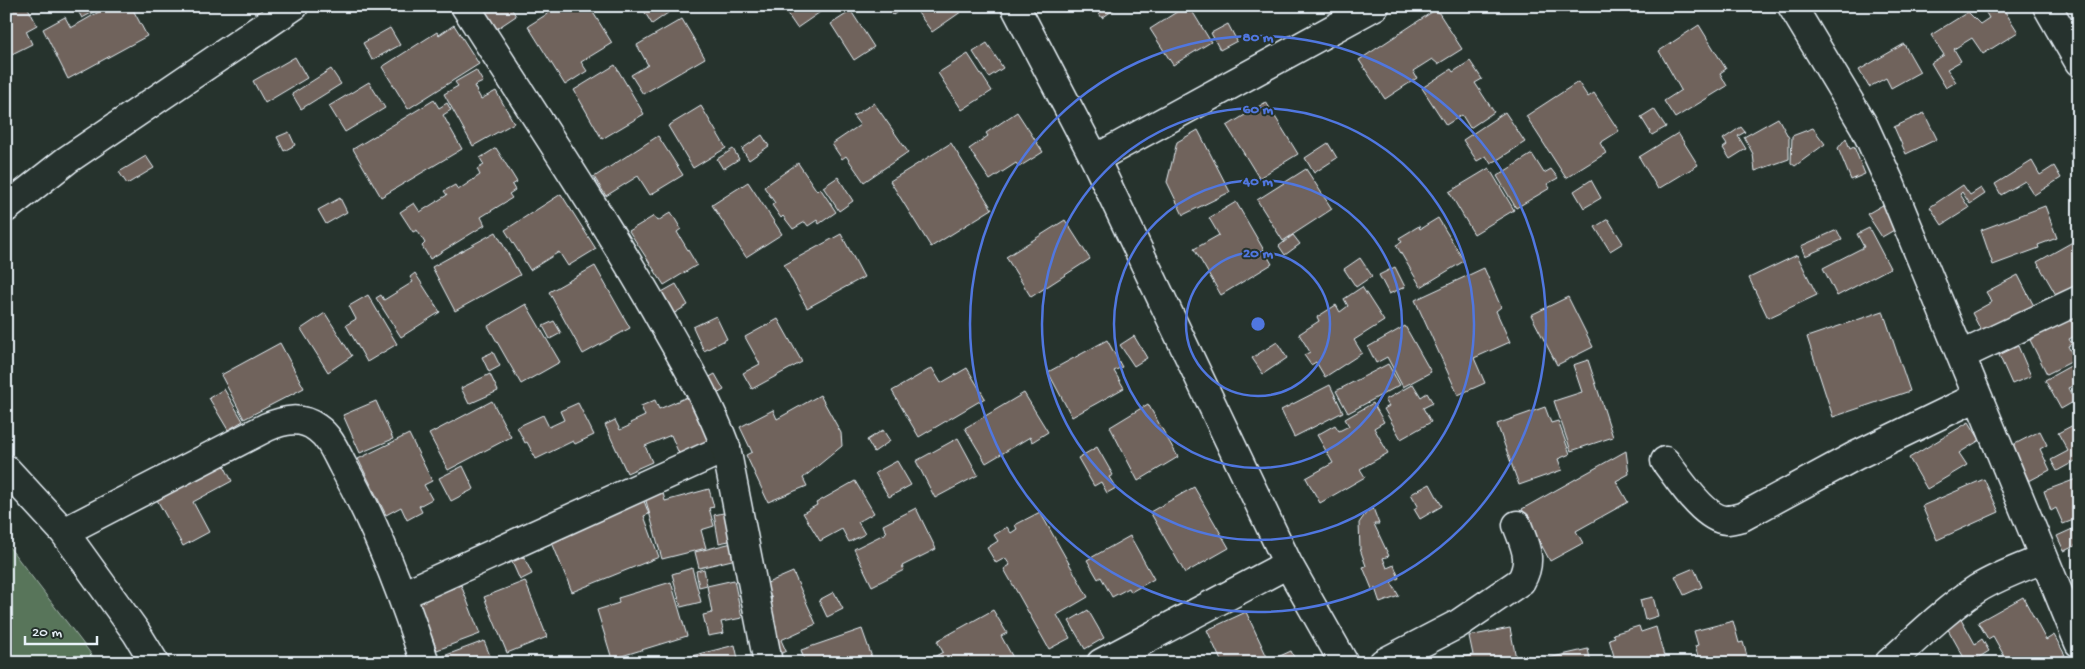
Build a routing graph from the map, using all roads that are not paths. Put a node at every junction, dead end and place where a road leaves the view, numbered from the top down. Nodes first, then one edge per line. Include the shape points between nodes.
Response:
1 (294, 6) edge
2 (465, 6) edge
3 (1016, 6) edge
4 (1375, 6) edge
5 (2047, 6) edge
6 (1799, 9) edge
7 (2079, 62) edge
8 (1095, 159) junction
9 (6, 208) edge
10 (2079, 300) edge
11 (1962, 355) junction
12 (1977, 397) junction
13 (726, 448) junction
14 (1665, 461) dead end
15 (6, 469) edge
16 (1517, 525) dead end
17 (64, 532) junction
18 (2043, 559) junction
19 (1288, 564) junction
20 (402, 595) junction
21 (2079, 642) edge
22 (155, 663) edge
23 (425, 663) edge
24 (768, 663) edge
25 (1102, 663) edge
26 (1344, 663) edge
27 (1383, 663) edge
28 (1889, 663) edge

1 - 9 street via 67,160
2 - 13 street via 626,258 688,368
3 - 8 street
4 - 8 street
5 - 7 street
6 - 11 street via 1864,126
8 - 19 street
10 - 11 street
11 - 12 street
12 - 14 street via 1855,456 1742,517 1726,520 1714,516 1699,504
12 - 18 street
13 - 20 street
13 - 24 street
15 - 17 street
16 - 27 street via 1528,559 1521,581 1458,624
17 - 20 street via 267,427 295,420 313,425 328,439 355,486
17 - 22 street
18 - 21 street
18 - 28 street via 1977,590
19 - 25 street
19 - 26 street
20 - 23 street

